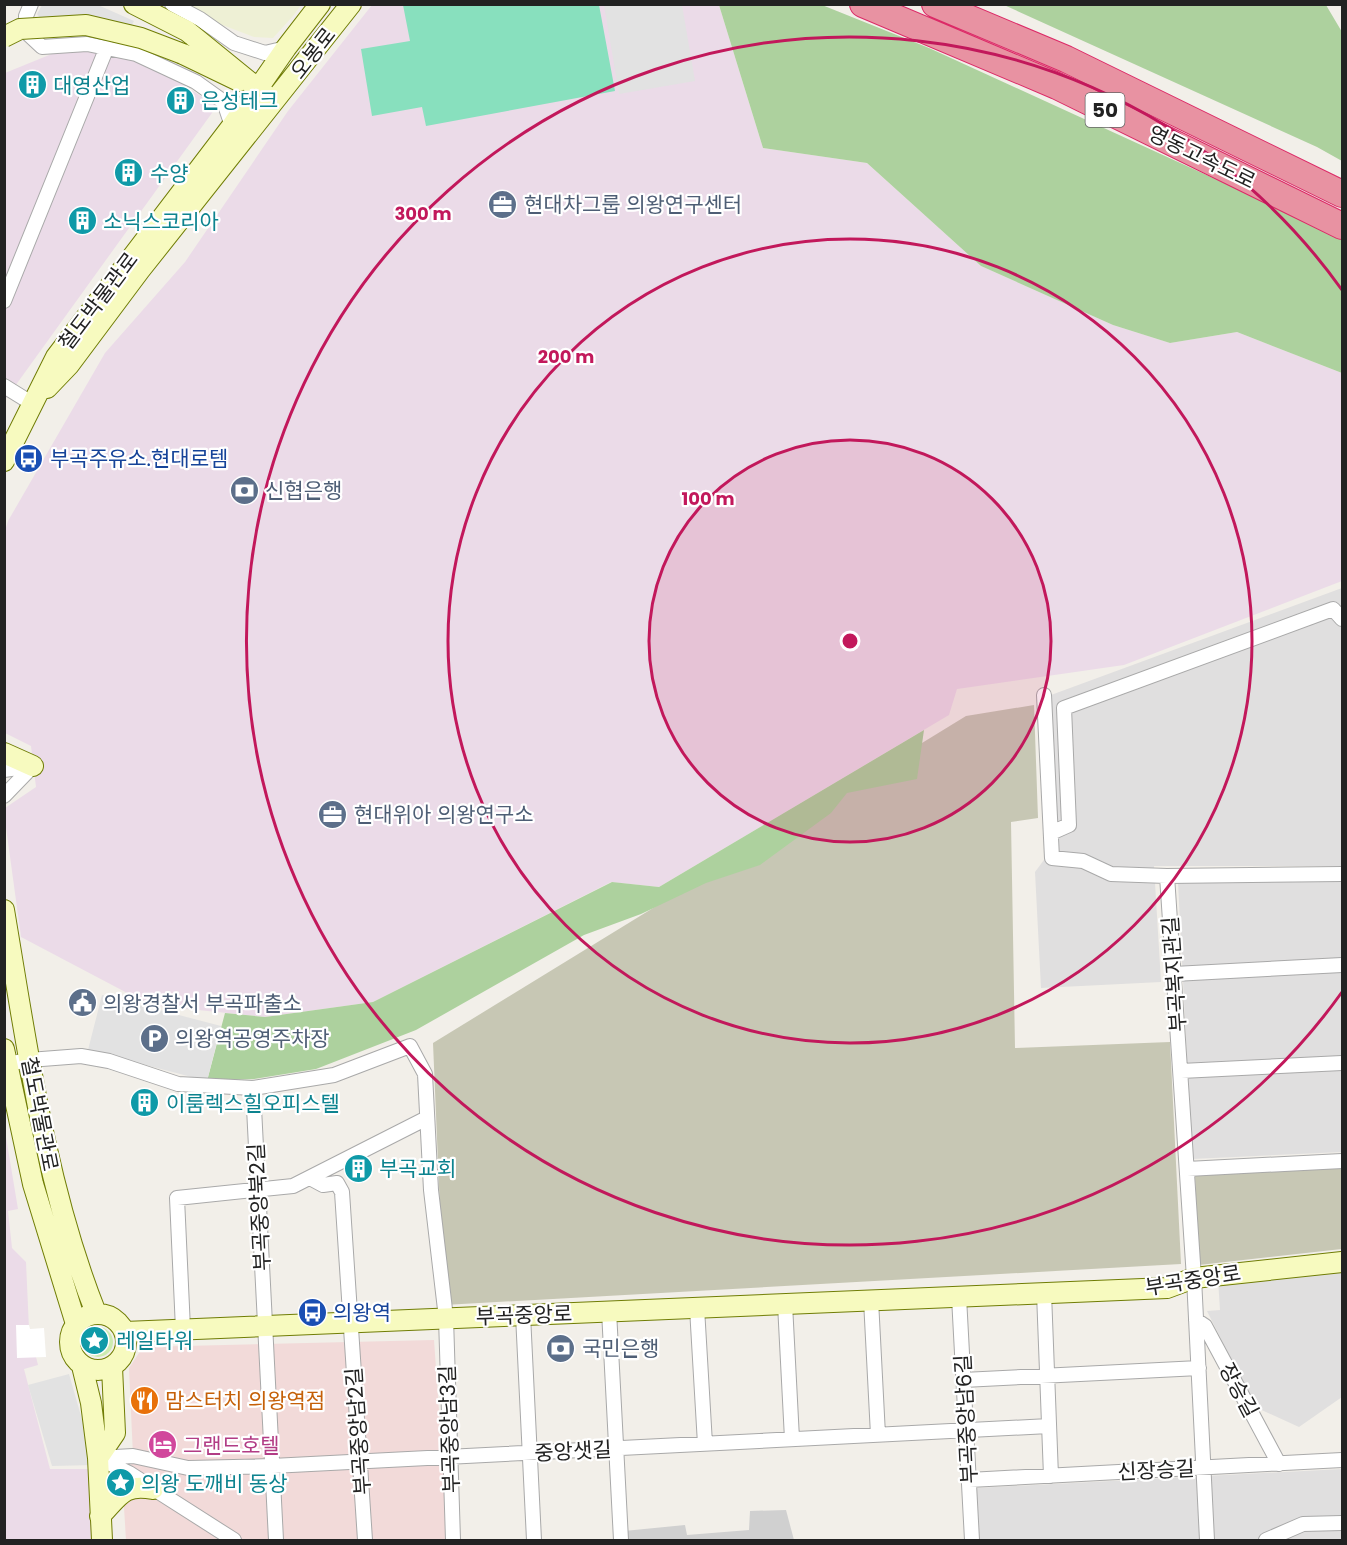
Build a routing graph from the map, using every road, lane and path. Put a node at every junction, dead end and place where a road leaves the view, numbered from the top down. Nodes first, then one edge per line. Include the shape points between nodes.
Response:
1 (31, 4) edge
2 (134, 4) edge
3 (172, 4) edge
4 (320, 4) edge
5 (351, 4) edge
6 (863, 4) edge
7 (935, 4) edge
8 (4, 37) edge
9 (106, 47) junction
10 (286, 48) junction
11 (258, 89) junction
12 (275, 101) junction
13 (232, 126) junction
14 (1342, 194) edge
15 (1342, 226) edge
16 (4, 301) edge
17 (4, 386) edge
18 (33, 404) junction
19 (4, 461) edge
20 (1342, 619) edge
21 (1044, 695) dead end
22 (4, 753) edge
23 (34, 766) junction
24 (4, 770) edge
25 (4, 796) edge
26 (1051, 833) junction
27 (1342, 874) edge
28 (1167, 876) junction
29 (4, 910) edge
30 (1342, 965) edge
31 (1174, 974) junction
32 (6, 1057) edge
33 (29, 1060) junction
34 (1342, 1063) edge
35 (1181, 1071) junction
36 (253, 1088) junction
37 (427, 1118) junction
38 (1342, 1161) edge
39 (1187, 1169) junction
40 (310, 1178) junction
41 (258, 1190) junction
42 (1342, 1262) edge
43 (1194, 1278) junction
44 (1044, 1293) junction
45 (959, 1297) junction
46 (871, 1300) junction
47 (785, 1304) junction
48 (697, 1308) junction
49 (609, 1311) junction
50 (96, 1314) junction
51 (523, 1315) junction
52 (446, 1318) junction
53 (1196, 1320) junction
54 (351, 1322) junction
55 (76, 1324) junction
56 (264, 1326) junction
57 (183, 1329) junction
58 (125, 1332) junction
59 (82, 1366) junction
60 (112, 1367) junction
61 (1198, 1368) junction
62 (1047, 1376) junction
63 (963, 1380) junction
64 (1049, 1426) junction
65 (966, 1430) junction
66 (878, 1434) junction
67 (792, 1439) junction
68 (705, 1444) junction
69 (616, 1448) junction
70 (530, 1453) junction
71 (449, 1457) junction
72 (98, 1458) junction
73 (1342, 1460) edge
74 (360, 1462) junction
75 (1279, 1464) junction
76 (272, 1466) junction
77 (1203, 1468) junction
78 (1051, 1476) junction
79 (969, 1480) junction
80 (153, 1489) junction
81 (100, 1516) junction
82 (1342, 1523) edge
83 (102, 1540) edge
84 (234, 1540) edge
85 (276, 1540) edge
86 (365, 1540) edge
87 (453, 1540) edge
88 (534, 1540) edge
89 (621, 1540) edge
90 (972, 1540) edge
91 (1207, 1540) edge
92 (1266, 1540) edge

1 - 9 street via 26,16 27,33 42,47
2 - 11 street via 187,31
3 - 10 street via 234,43 265,53
4 - 10 street, 오봉로
5 - 12 street, 오봉로
6 - 15 highway, 영동고속도로 / 50 via 1057,86
7 - 14 highway, 영동고속도로 / 50 via 1066,59
8 - 11 street, bridge via 20,29 86,25 141,38
9 - 13 street via 136,54 196,82 224,102
9 - 16 street
10 - 11 street, 오봉로
11 - 12 street
11 - 13 street, 철도박물관로
12 - 18 street, 철도박물관로 via 69,366
13 - 18 street, 철도박물관로 via 56,357
17 - 18 street
18 - 19 street, 철도박물관로
20 - 26 street via 1333,609 1064,708 1069,825
21 - 26 street
22 - 23 street
23 - 24 street
23 - 25 street
26 - 28 street via 1052,858 1083,861 1111,874
27 - 28 street
28 - 31 street, 부곡복지관길
29 - 33 street, 철도박물관로
30 - 31 street
31 - 35 street, 부곡복지관길
32 - 33 street
32 - 55 street, 철도박물관로 via 33,1184
33 - 36 street via 81,1056 178,1084
33 - 50 street, 철도박물관로 via 67,1235
34 - 35 street
35 - 39 street, 부곡복지관길
36 - 37 street, 부곡중앙남3길 via 334,1075 410,1046 425,1074
36 - 41 street, 부곡중앙북2길
37 - 40 street
37 - 52 street, 부곡중앙남3길
38 - 39 street
39 - 43 street, 부곡복지관길
40 - 41 street via 293,1186
40 - 54 street via 322,1185 338,1183 342,1192
41 - 56 street, 부곡중앙북2길
41 - 57 street via 177,1198
42 - 43 street, 부곡중앙로
43 - 44 street, 부곡중앙로 via 1167,1288
43 - 53 street, 장승길
44 - 45 street, 부곡중앙로
44 - 62 street
45 - 46 street, 부곡중앙로
45 - 63 street, 부곡중앙남6길
46 - 47 street, 부곡중앙로
46 - 66 street
47 - 48 street, 부곡중앙로
47 - 67 street
48 - 49 street, 부곡중앙로
48 - 68 street
49 - 51 street, 부곡중앙로
49 - 69 street
50 - 55 street
50 - 58 street via 116,1320
51 - 52 street, 부곡중앙로
51 - 70 street
52 - 54 street, 부곡중앙로
52 - 71 street, 부곡중앙남3길
53 - 61 street, 장승길
53 - 75 street, 장승길 via 1205,1326
54 - 56 street, 부곡중앙로
54 - 74 street, 부곡중앙남2길
55 - 59 street via 69,1347
56 - 57 street, 부곡중앙로
56 - 76 street, 부곡중앙북2길
57 - 58 street, 부곡중앙로
58 - 60 street via 125,1352
59 - 60 street via 92,1370
59 - 72 street
60 - 72 street via 115,1432
61 - 62 street
61 - 77 street, 장승길
62 - 63 street
62 - 64 street
63 - 65 street, 부곡중앙남6길
64 - 65 street, 중앙샛길
64 - 78 street
65 - 66 street, 중앙샛길
65 - 79 street, 부곡중앙남6길
66 - 67 street, 중앙샛길
67 - 68 street, 중앙샛길
68 - 69 street, 중앙샛길
69 - 70 street, 중앙샛길
69 - 89 street
70 - 71 street, 중앙샛길
70 - 88 street
71 - 74 street, 중앙샛길
71 - 87 street, 부곡중앙남3길
72 - 76 street, 중앙샛길 via 133,1456 188,1468
72 - 80 street
72 - 81 street
73 - 75 street, 신장승길
74 - 76 street, 중앙샛길
74 - 86 street, 부곡중앙남2길
75 - 77 street, 신장승길
76 - 85 street, 부곡중앙북2길
77 - 78 street, 신장승길
77 - 91 street, 장승길
78 - 79 street, 신장승길
79 - 90 street, 부곡중앙남6길
80 - 81 street via 123,1491
80 - 84 street
81 - 83 street
82 - 92 street via 1303,1524

